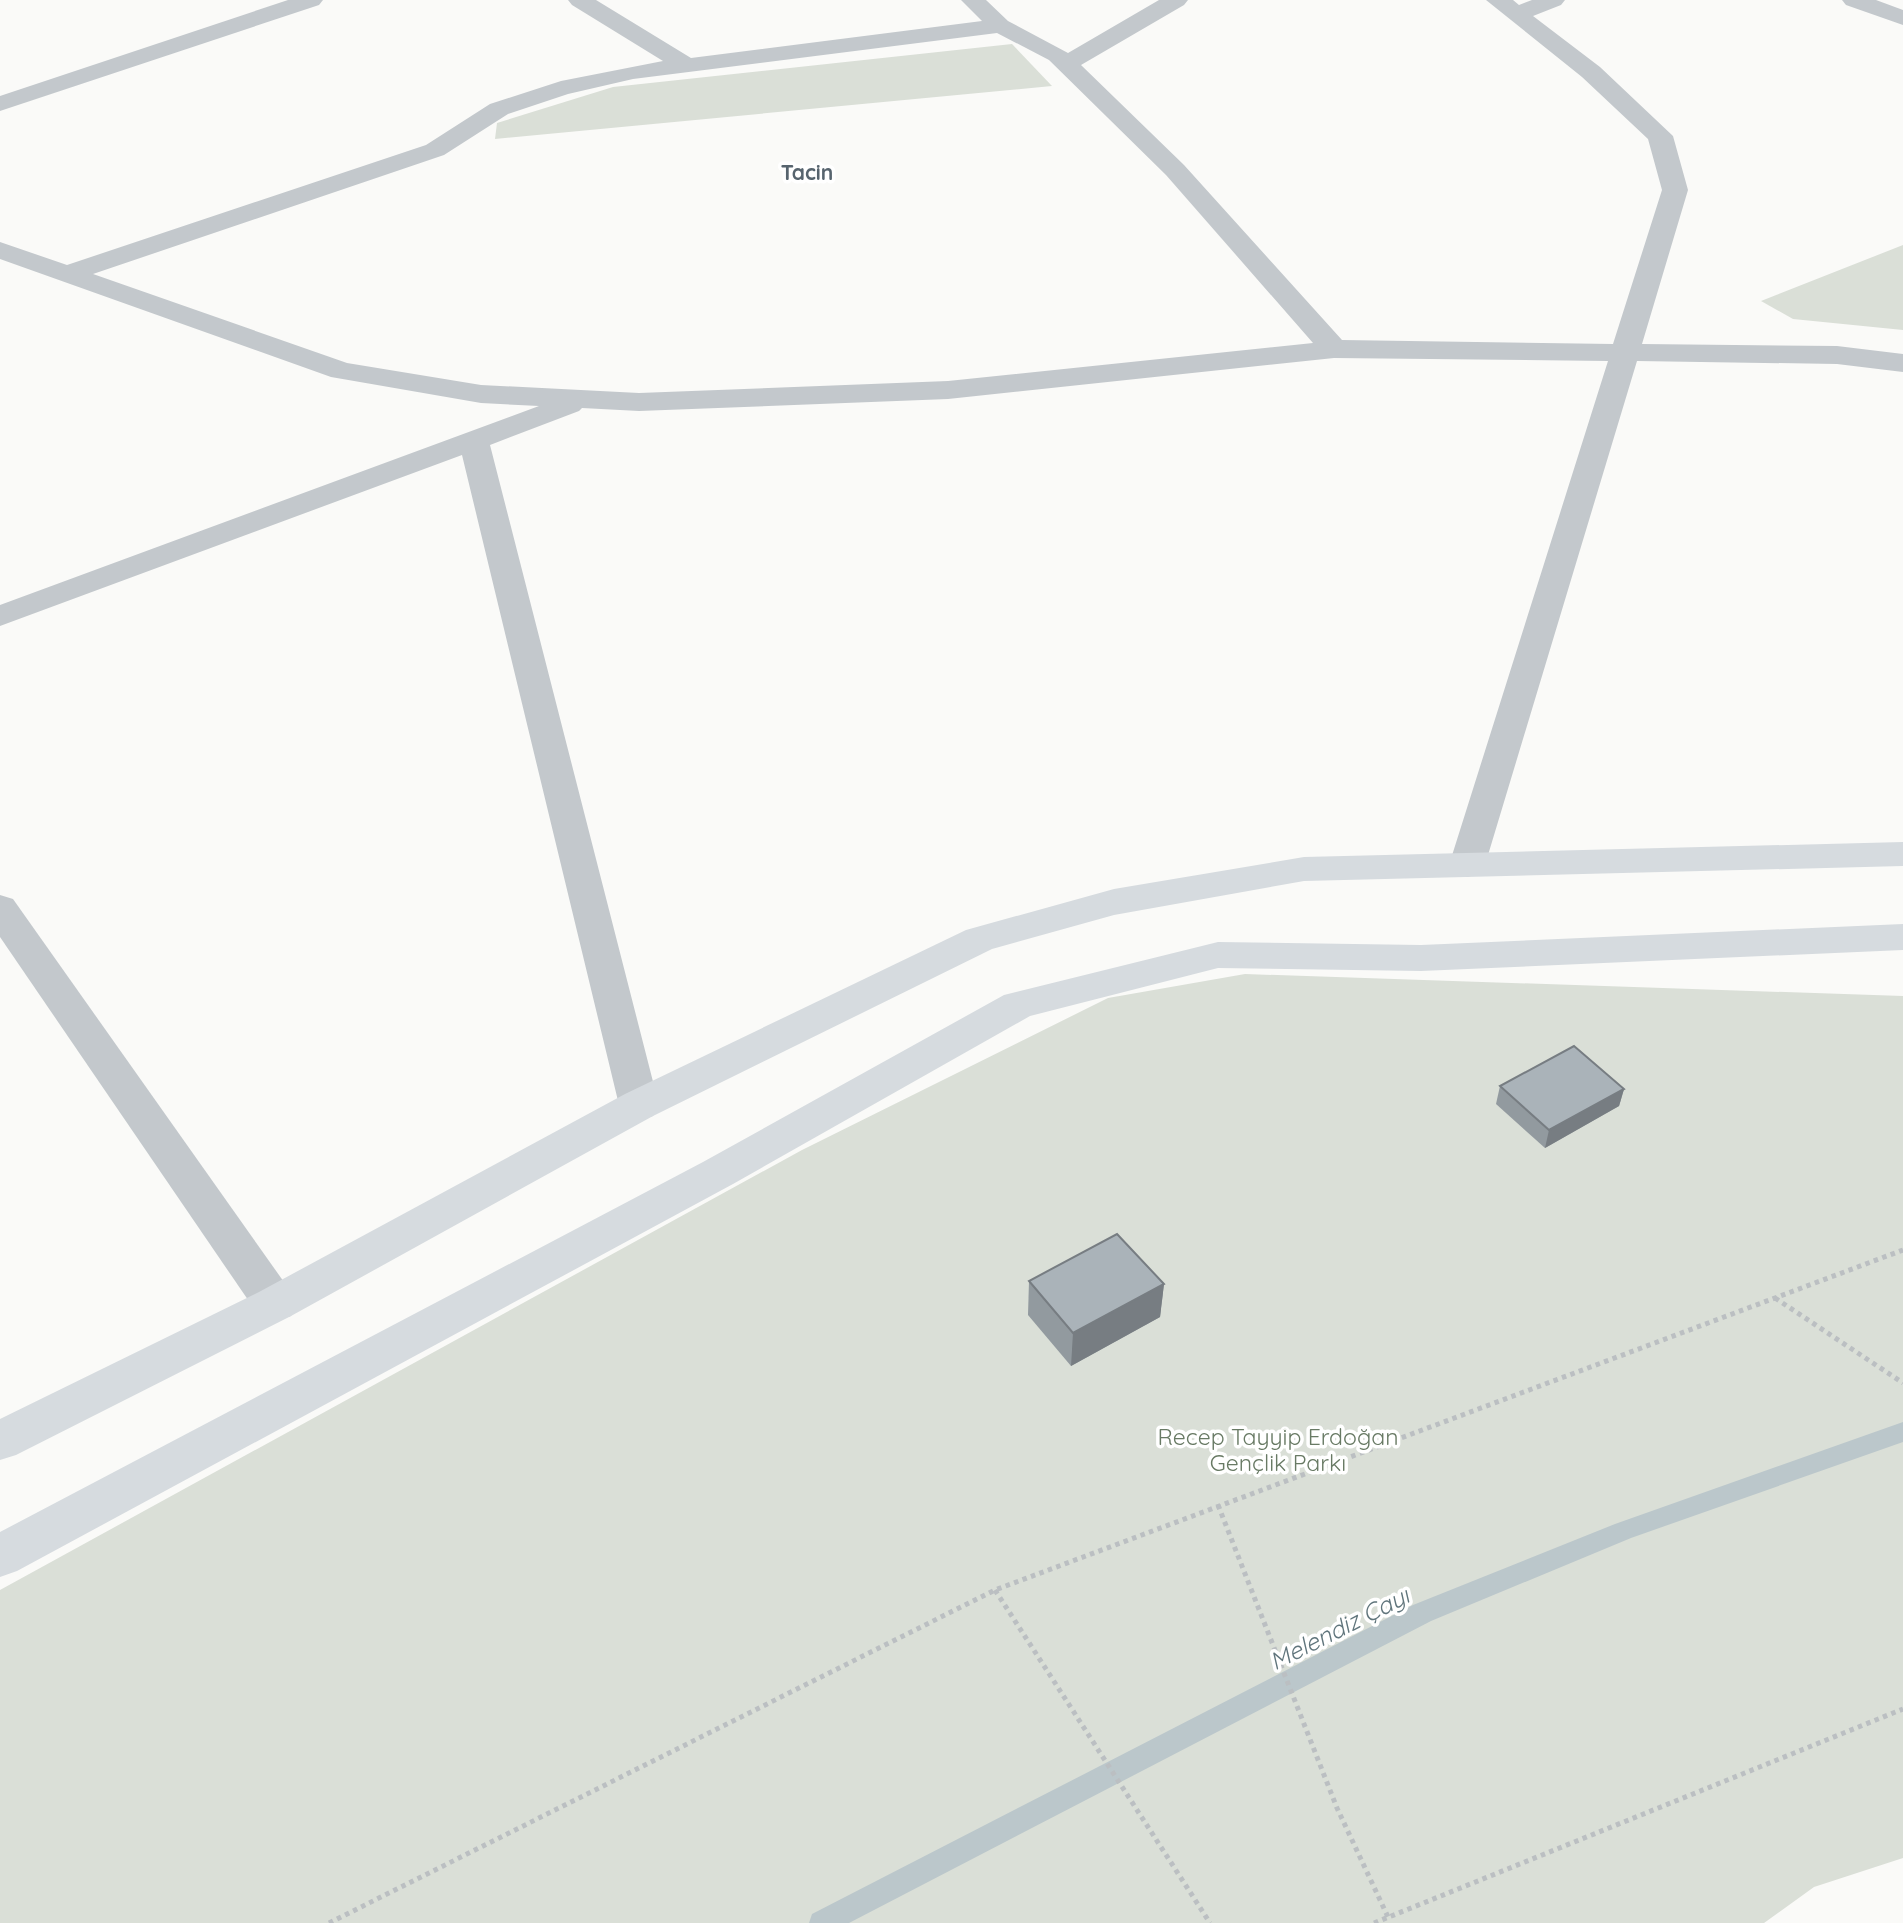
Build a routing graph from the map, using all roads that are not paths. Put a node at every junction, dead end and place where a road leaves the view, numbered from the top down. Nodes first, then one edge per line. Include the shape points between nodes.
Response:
1 (311, 0) edge
2 (580, 0) edge
3 (973, 0) edge
4 (1176, 0) edge
5 (1553, 0) edge
6 (1854, 0) edge
7 (1507, 7) edge
8 (1903, 19) edge
9 (1000, 26) junction
10 (1066, 64) junction
11 (685, 65) junction
12 (0, 104) edge
13 (4, 254) edge
14 (66, 274) junction
15 (1334, 349) junction
16 (1626, 351) junction
17 (1903, 363) edge
18 (585, 399) junction
19 (474, 441) junction
20 (0, 616) edge
21 (1903, 854) edge
22 (1468, 865) junction
23 (0, 908) edge
24 (1903, 937) edge
25 (639, 1105) junction
26 (275, 1304) junction
27 (0, 1441) edge
28 (0, 1556) edge

1 - 12 street
2 - 11 street
3 - 9 street
4 - 10 street
5 - 7 street
6 - 8 street
7 - 16 street via 1591,72 1660,136 1675,190
9 - 10 street
9 - 11 street
10 - 15 street via 1175,170
11 - 14 street via 561,88 499,109 435,150
13 - 14 street
14 - 18 street via 341,371 481,394
15 - 16 street
15 - 18 street via 948,390 639,402
16 - 17 street via 1837,355
16 - 22 street
18 - 19 street
19 - 20 street
19 - 25 street
21 - 22 main road
22 - 25 main road via 1304,869 1114,902 979,939
23 - 26 street
24 - 28 main road via 1421,958 1218,955 1018,1005 718,1173
25 - 26 main road
26 - 27 main road

